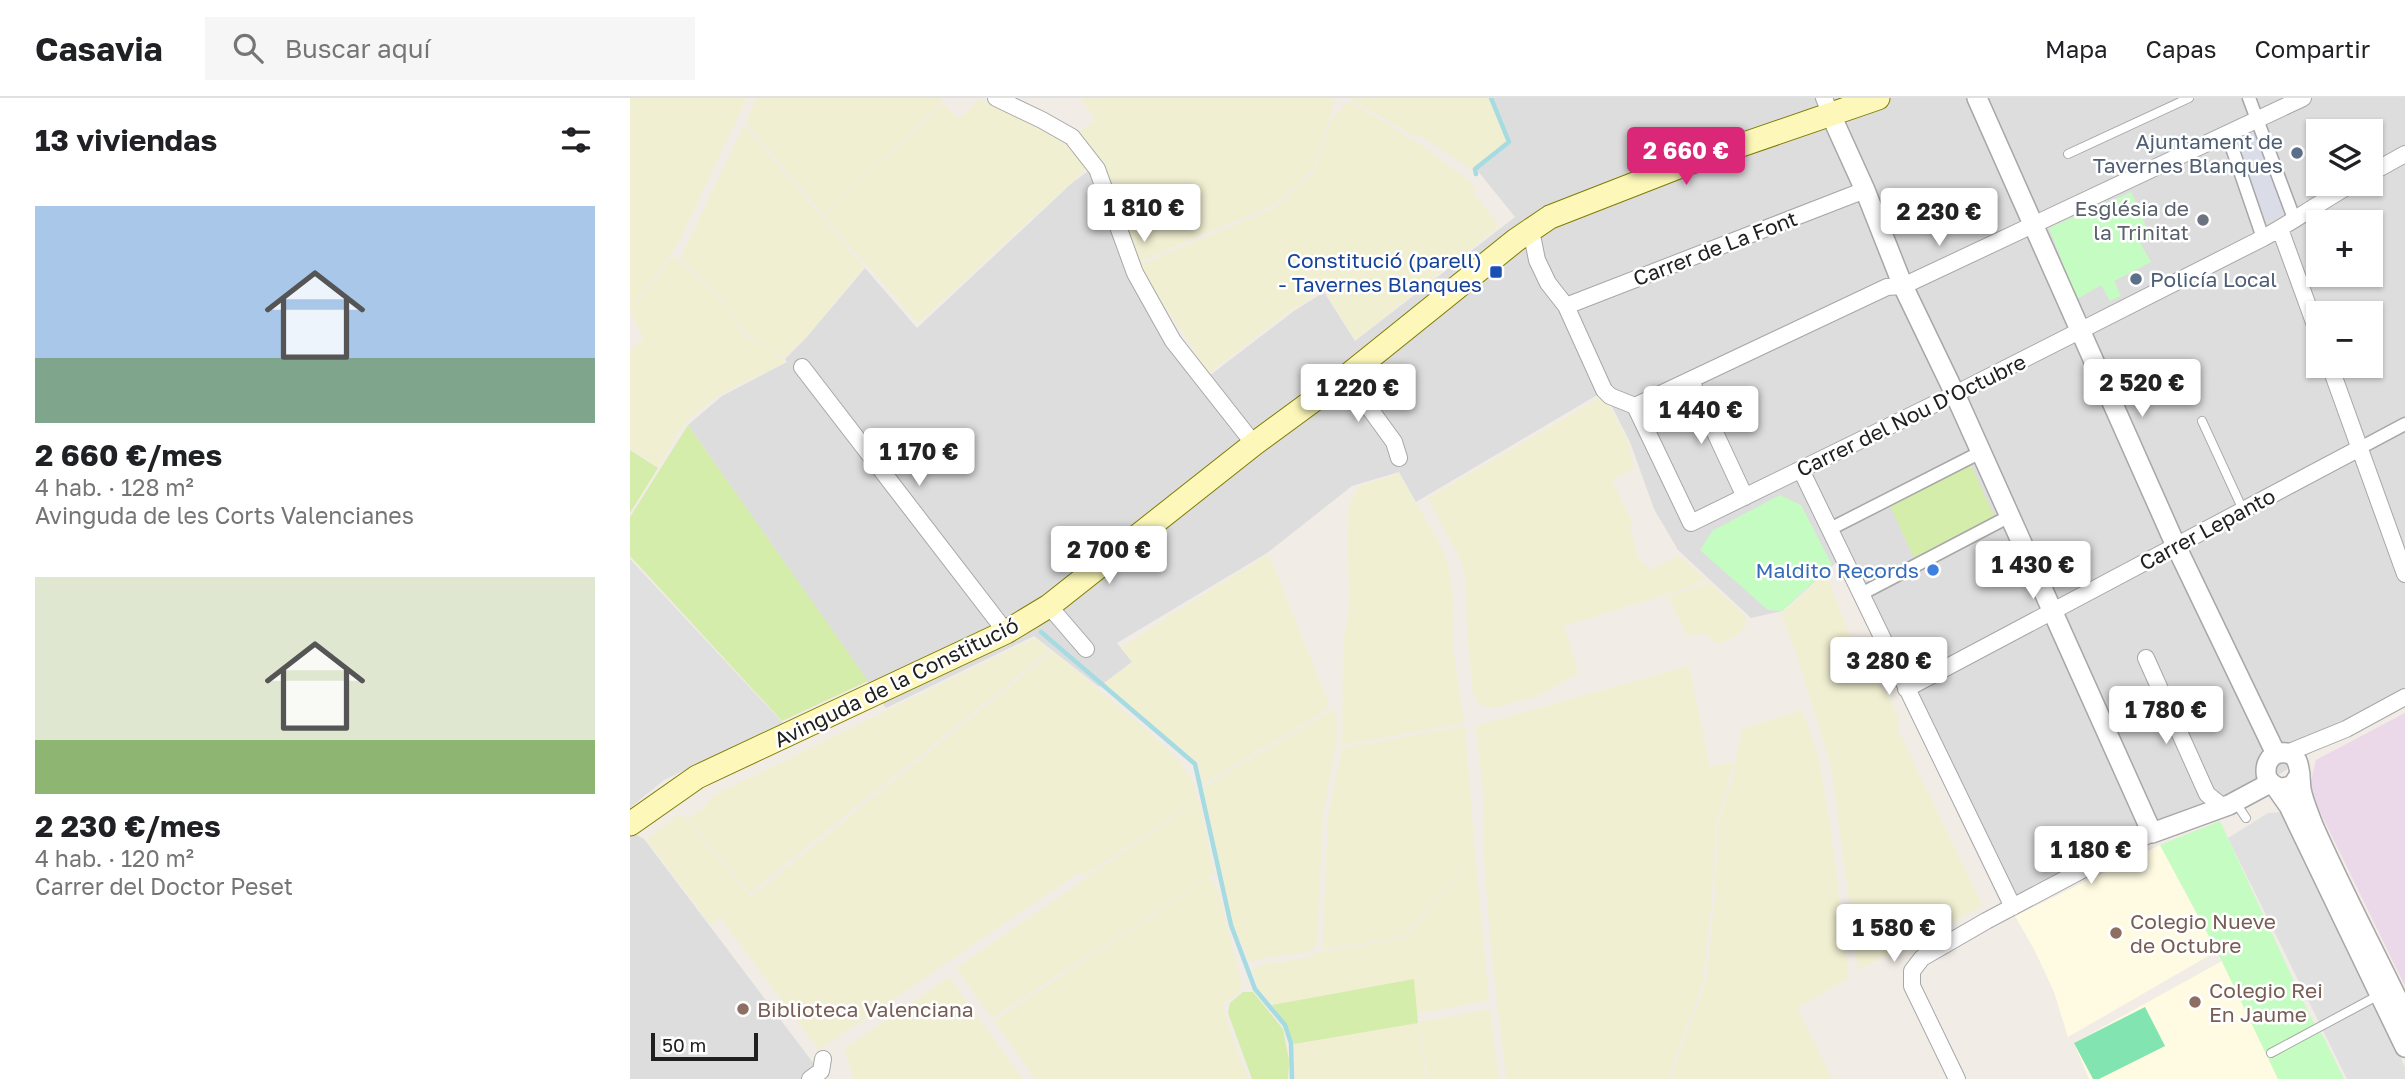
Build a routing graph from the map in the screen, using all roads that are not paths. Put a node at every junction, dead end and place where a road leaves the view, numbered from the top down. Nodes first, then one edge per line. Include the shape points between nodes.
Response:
1 (996, 98) edge
2 (1878, 98) edge
3 (1977, 98) edge
4 (2189, 98) edge
5 (2249, 98) edge
6 (2303, 98) edge
7 (1828, 106) edge
8 (2258, 118) junction
9 (2227, 133) junction
10 (2068, 154) dead end
11 (2405, 154) edge
12 (2383, 166) edge
13 (1864, 190) junction
14 (2334, 196) edge
15 (2295, 221) junction
16 (2033, 225) junction
17 (2280, 229) junction
18 (1521, 236) junction
19 (2263, 238) junction
20 (1903, 286) junction
21 (2306, 301) edge
22 (1566, 306) junction
23 (2080, 330) junction
24 (802, 367) dead end
25 (1346, 376) junction
26 (2334, 378) edge
27 (1692, 381) junction
28 (1955, 394) junction
29 (1635, 407) junction
30 (2202, 421) dead end
31 (2405, 424) edge
32 (1254, 444) junction
33 (2360, 448) junction
34 (1982, 452) junction
35 (1399, 458) dead end
36 (1801, 470) junction
37 (1745, 497) junction
38 (2243, 510) junction
39 (2010, 516) junction
40 (1830, 530) junction
41 (2176, 546) junction
42 (2405, 573) edge
43 (1861, 594) junction
44 (1049, 606) junction
45 (2053, 611) junction
46 (1006, 632) junction
47 (1086, 649) dead end
48 (2146, 658) dead end
49 (1906, 689) junction
50 (2405, 698) edge
51 (2291, 762) junction
52 (2273, 785) junction
53 (2207, 794) junction
54 (2234, 809) junction
55 (2201, 814) junction
56 (630, 824) edge
57 (2152, 833) junction
58 (2319, 837) junction
59 (2013, 907) junction
60 (2380, 995) junction
61 (2405, 1015) edge
62 (2405, 1047) edge
63 (2271, 1053) dead end
64 (823, 1059) dead end
65 (810, 1079) edge
66 (1957, 1079) edge

1 - 32 street via 1072,137 1095,166 1135,274 1173,341
2 - 7 main road, Avinguda de la Constitució
3 - 16 street
4 - 10 lane
5 - 8 street
6 - 8 street
7 - 13 street
7 - 18 main road, Avinguda de la Constitució via 1550,217
8 - 9 street
8 - 15 street
9 - 16 street
9 - 19 street
11 - 12 street
13 - 20 street
13 - 22 street, Carrer de La Font
14 - 15 street, Carrer del Nou D'Octubre
15 - 17 street, Carrer del Nou D'Octubre
16 - 20 street
16 - 23 street
17 - 19 street, Carrer del Nou D'Octubre
17 - 21 street
18 - 22 street via 1533,240 1548,283
18 - 25 main road, Avinguda de la Constitució
19 - 23 street, Carrer del Nou D'Octubre
20 - 27 street via 1887,287
20 - 28 street
22 - 29 street via 1604,390
23 - 28 street, Carrer del Nou D'Octubre
23 - 41 street
24 - 46 street
25 - 32 main road, Avinguda de la Constitució
25 - 35 street via 1394,442
26 - 33 street
27 - 29 street
27 - 37 street
28 - 34 street
28 - 36 street, Carrer del Nou D'Octubre
29 - 37 street, Carrer del Nou D'Octubre via 1690,523
30 - 38 lane
31 - 33 street
32 - 44 main road, Avinguda de la Constitució
33 - 38 street, Carrer Lepanto
33 - 42 street
34 - 39 street
34 - 40 street
36 - 37 street, Carrer del Nou D'Octubre
36 - 40 street
38 - 41 street, Carrer Lepanto
39 - 43 street
39 - 45 street
40 - 43 street
41 - 45 street, Carrer Lepanto
41 - 51 street
43 - 49 street
44 - 46 main road, Avinguda de la Constitució
44 - 47 street
45 - 49 street, Carrer Lepanto
45 - 57 street
46 - 56 main road, Avinguda de la Constitució via 697,777
48 - 53 street
49 - 59 street
50 - 51 street via 2346,729 2310,757
51 - 52 street via 2293,785
51 - 52 street via 2266,765
51 - 58 street
52 - 54 street
52 - 60 street via 2289,806
53 - 54 street
53 - 55 street
54 - 55 street
55 - 57 street
57 - 59 street
58 - 60 lane via 2328,870 2378,977
58 - 61 street
59 - 66 street via 1922,958 1912,971 1912,986
60 - 62 street
60 - 63 lane
64 - 65 street via 821,1071

